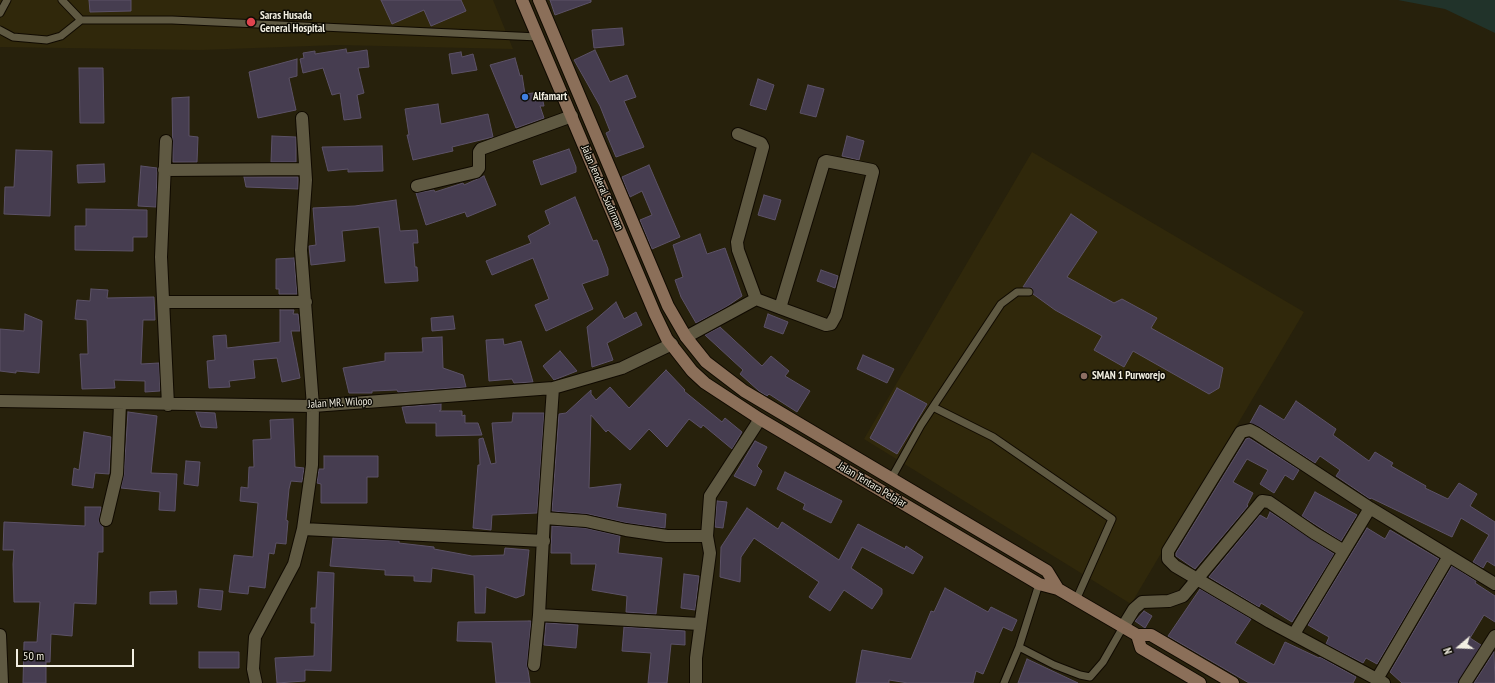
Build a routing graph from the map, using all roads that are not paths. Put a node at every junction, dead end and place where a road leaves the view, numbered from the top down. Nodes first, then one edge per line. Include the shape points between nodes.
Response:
1 (7, 0) edge
2 (62, 0) edge
3 (522, 0) edge
4 (539, 0) edge
5 (0, 13) edge
6 (81, 20) junction
7 (0, 30) edge
8 (553, 32) junction
9 (538, 37) junction
10 (572, 116) junction
11 (302, 118) dead end
12 (738, 134) dead end
13 (166, 141) dead end
14 (305, 169) junction
15 (164, 170) junction
16 (417, 186) dead end
17 (1029, 292) dead end
18 (756, 299) junction
19 (164, 302) junction
20 (306, 302) junction
21 (780, 308) junction
22 (686, 337) junction
23 (672, 344) junction
24 (706, 362) joint
25 (692, 371) joint
26 (553, 388) junction
27 (0, 401) edge
28 (120, 404) junction
29 (168, 405) junction
30 (313, 406) junction
31 (933, 407) junction
32 (760, 419) junction
33 (891, 479) junction
34 (1370, 508) junction
35 (544, 518) junction
36 (106, 520) dead end
37 (303, 529) junction
38 (707, 536) junction
39 (544, 541) junction
40 (1344, 551) junction
41 (1449, 556) junction
42 (1198, 579) junction
43 (1039, 584) junction
44 (1495, 584) edge
45 (1058, 588) junction
46 (1076, 600) junction
47 (539, 615) junction
48 (700, 624) junction
49 (1123, 627) junction
50 (1294, 634) junction
51 (0, 635) edge
52 (1137, 635) junction
53 (1495, 636) edge
54 (1019, 647) junction
55 (534, 665) dead end
56 (1380, 681) edge
57 (2, 683) edge
58 (256, 683) edge
59 (696, 683) edge
60 (1004, 683) edge
61 (1200, 683) edge
62 (1234, 683) edge
63 (1465, 683) edge

1 - 5 lane
2 - 6 lane
3 - 9 main road, Jalan Jenderal Sudirman
4 - 8 main road, Jalan Jenderal Sudirman
6 - 7 lane via 61,36 47,40 13,38
6 - 9 lane via 172,20
8 - 9 street
8 - 22 main road, Jalan Jenderal Sudirman via 668,306
9 - 10 main road, Jalan Jenderal Sudirman
10 - 16 street via 481,149 479,168 476,172
10 - 23 main road, Jalan Jenderal Sudirman via 655,314
11 - 14 street
12 - 18 street via 761,143 763,147 737,242
13 - 15 street
14 - 15 street
14 - 20 street via 301,250
15 - 19 street via 161,257
17 - 31 lane via 1017,292 1001,304
18 - 21 street
18 - 22 street
19 - 20 street
19 - 29 street
20 - 30 street
21 - 21 street via 824,162 826,160 872,170 836,315 832,322 826,325
22 - 24 main road, Jalan Jenderal Sudirman
23 - 25 main road, Jalan Jenderal Sudirman
23 - 26 street, Jalan MR. Wilopo via 622,368
24 - 33 main road, Jalan Tentara Pelajar via 744,391
25 - 32 main road, Jalan Tentara Pelajar via 705,383
26 - 30 street, Jalan MR. Wilopo
26 - 35 street
27 - 28 street, Jalan MR. Wilopo
28 - 29 street, Jalan MR. Wilopo
28 - 36 street via 117,474
29 - 30 street, Jalan MR. Wilopo
30 - 37 street via 312,465
31 - 33 lane
31 - 46 lane via 993,437 1112,519
32 - 38 street via 710,496
32 - 43 main road, Jalan Tentara Pelajar
33 - 45 main road, Jalan Tentara Pelajar via 1047,571
34 - 40 street
34 - 41 street
34 - 42 street via 1256,433 1244,430 1168,551 1171,563
35 - 38 street via 586,521 667,536
35 - 39 street
37 - 39 street
37 - 58 street via 294,564 256,637 253,669
38 - 48 street via 710,553
39 - 47 street
40 - 42 street via 1265,500
40 - 50 street
41 - 44 street
41 - 56 street
42 - 49 street via 1178,599 1142,602 1134,609
42 - 50 street
43 - 45 main road, Jalan Tentara Pelajar
43 - 54 lane
45 - 46 main road, Jalan Tentara Pelajar
46 - 49 main road, Jalan Tentara Pelajar
47 - 48 street
47 - 55 street
48 - 59 street
49 - 52 main road, Jalan Tentara Pelajar
49 - 54 lane via 1103,662 1090,677 1054,665
50 - 56 street
51 - 57 street
52 - 61 main road, Jalan Tentara Pelajar via 1141,648
52 - 62 main road, Jalan Tentara Pelajar via 1151,635
53 - 63 street
54 - 60 lane

